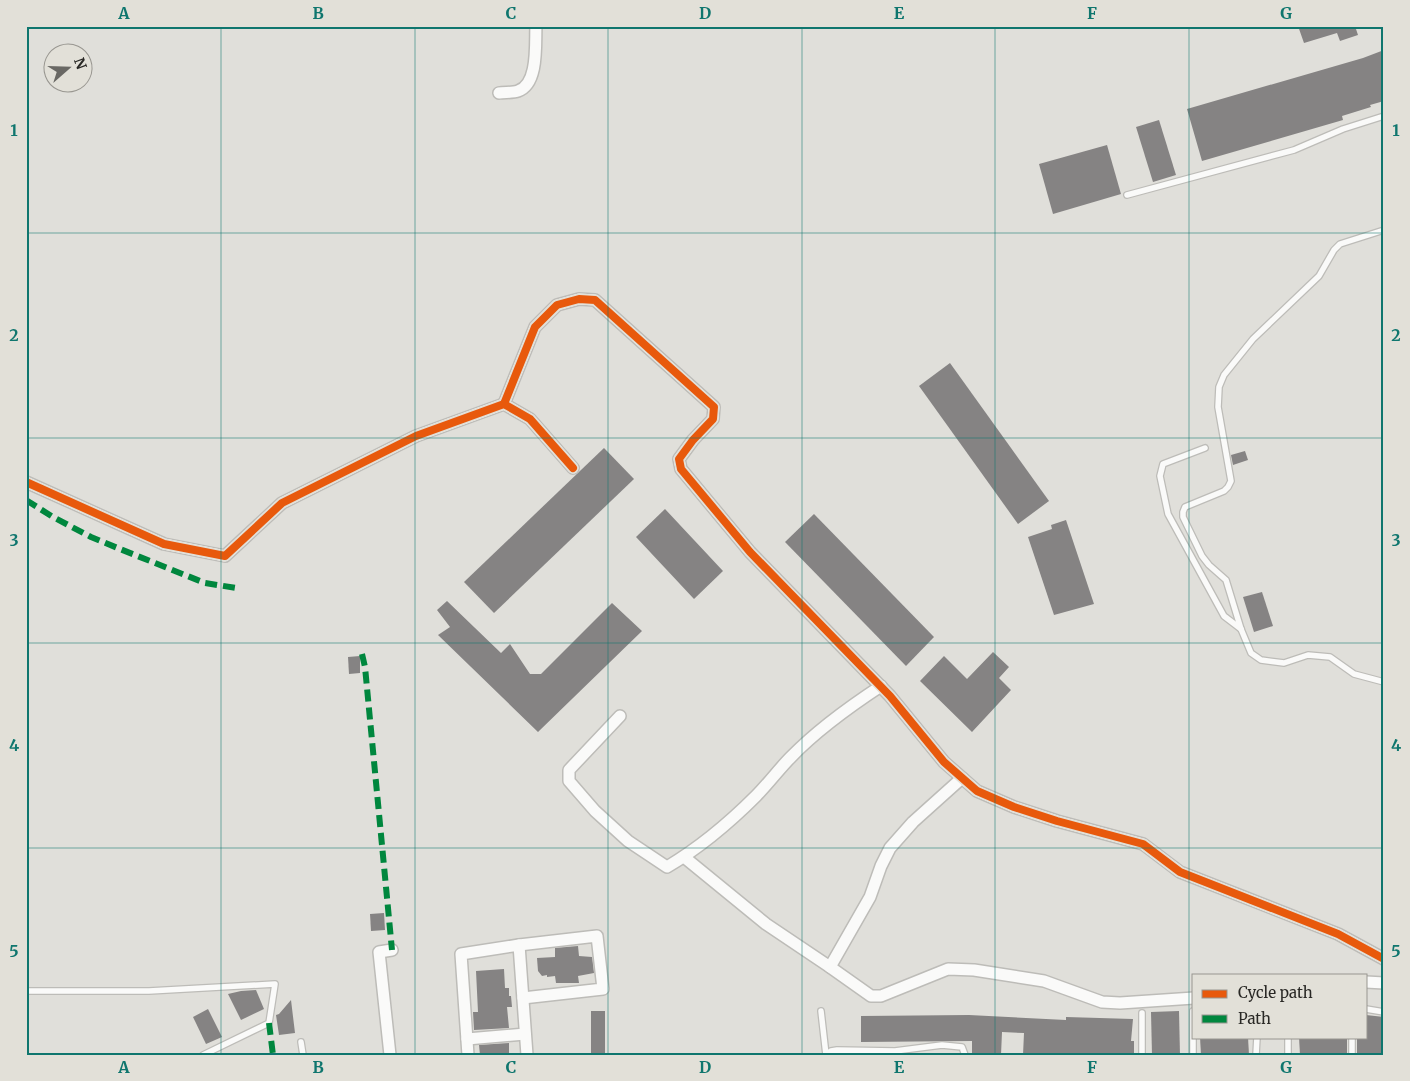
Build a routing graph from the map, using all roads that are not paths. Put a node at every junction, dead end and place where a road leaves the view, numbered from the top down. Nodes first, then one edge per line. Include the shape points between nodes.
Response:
1 (536, 26) edge
2 (499, 93) dead end
3 (1384, 116) edge
4 (1127, 195) dead end
5 (1384, 230) edge
6 (504, 404) junction
7 (1205, 448) dead end
8 (573, 468) dead end
9 (26, 482) edge
10 (1241, 630) junction
11 (1384, 682) edge
12 (881, 686) junction
13 (620, 716) dead end
14 (962, 778) junction
15 (684, 857) junction
16 (518, 946) junction
17 (392, 950) dead end
18 (1384, 959) edge
19 (830, 966) junction
20 (1368, 982) edge
21 (1384, 983) edge
22 (26, 991) edge
23 (523, 998) junction
24 (1192, 998) edge
25 (1368, 1009) edge
26 (821, 1010) dead end
27 (1384, 1012) edge
28 (1142, 1013) dead end
29 (525, 1034) junction
30 (1193, 1038) edge
31 (1257, 1038) edge
32 (1288, 1038) edge
33 (1352, 1038) edge
34 (467, 1039) junction
35 (301, 1042) dead end
36 (896, 1053) edge
37 (203, 1055) edge
38 (303, 1055) edge
39 (390, 1055) edge
40 (468, 1055) edge
41 (527, 1055) edge
42 (826, 1055) edge
43 (965, 1055) edge
44 (1142, 1055) edge
45 (1193, 1055) edge
46 (1256, 1055) edge
47 (1288, 1055) edge
48 (1352, 1055) edge

1 - 2 street via 534,71 518,91
3 - 4 lane via 1342,129 1294,150
5 - 10 lane via 1340,244 1319,276 1253,339 1224,375 1219,387 1218,407 1231,481 1224,491 1185,507 1183,512 1202,556 1226,580
6 - 8 street via 530,419
6 - 9 street via 416,436 282,502 226,556 164,544
6 - 12 street via 535,327 556,305 579,299 595,300 714,407 713,418 679,459 681,469 750,552
7 - 10 lane via 1163,464 1160,476 1168,514 1224,616
10 - 11 lane via 1251,653 1261,660 1284,662 1308,655 1330,657 1354,674
12 - 14 street via 944,762
12 - 15 street via 822,729 756,796
13 - 15 street via 569,770 569,781 628,841 667,867
14 - 18 street via 977,791 1014,807 1143,844 1180,872 1338,934
14 - 19 street via 913,822 890,848 870,897
15 - 19 street via 766,924
16 - 23 street
16 - 23 street via 597,936 603,989
16 - 34 street via 461,954
17 - 39 street via 378,952
19 - 24 street via 871,996 881,996 948,969 1044,981 1102,1002
20 - 21 street
22 - 37 lane via 149,991 276,984 269,1023
23 - 29 street
25 - 27 lane
26 - 42 lane
28 - 44 lane
29 - 34 street
29 - 41 street
30 - 45 lane
31 - 46 lane
32 - 47 lane
33 - 48 lane
34 - 40 street
35 - 38 lane
36 - 42 lane via 837,1050
36 - 43 lane via 942,1046 962,1047

